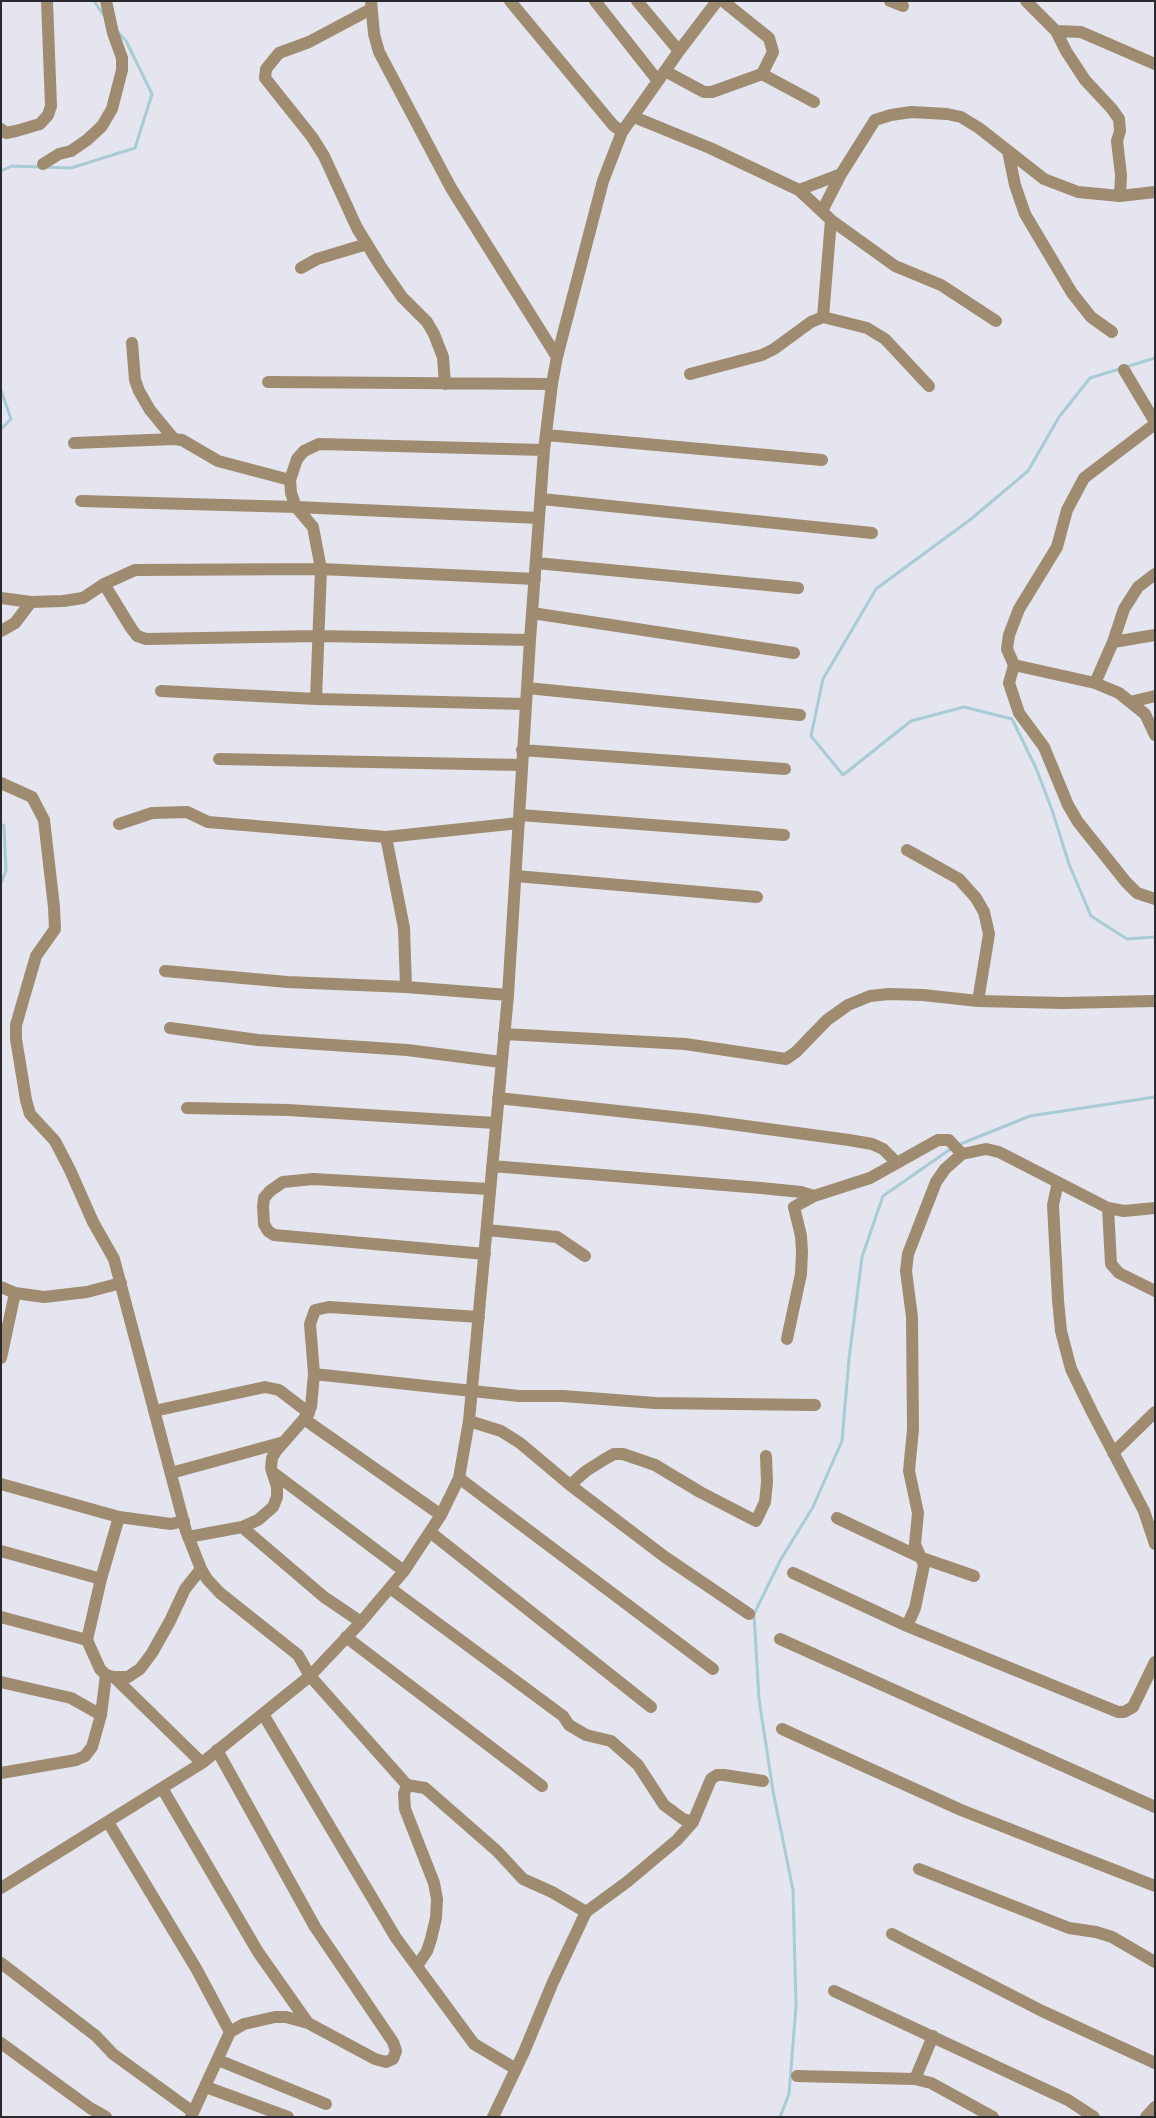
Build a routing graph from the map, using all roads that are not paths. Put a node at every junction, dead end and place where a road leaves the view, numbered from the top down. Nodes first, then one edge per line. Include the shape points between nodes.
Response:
1 (47, 1) edge
2 (106, 1) edge
3 (510, 1) edge
4 (595, 1) edge
5 (637, 1) edge
6 (717, 1) edge
7 (723, 1) edge
8 (890, 1) edge
9 (1026, 1) edge
10 (371, 5) edge
11 (904, 6) dead end
12 (1056, 31) junction
13 (679, 51) junction
14 (1155, 64) edge
15 (762, 74) junction
16 (662, 76) junction
17 (814, 102) dead end
18 (634, 117) junction
19 (1, 129) edge
20 (622, 132) junction
21 (1008, 151) junction
22 (43, 164) dead end
23 (841, 174) junction
24 (799, 190) junction
25 (1155, 192) edge
26 (1120, 196) junction
27 (827, 215) junction
28 (367, 244) junction
29 (301, 268) dead end
30 (823, 317) junction
31 (996, 321) dead end
32 (1112, 332) dead end
33 (132, 343) dead end
34 (557, 357) junction
35 (1124, 370) dead end
36 (690, 374) dead end
37 (268, 382) dead end
38 (445, 384) junction
39 (552, 384) junction
40 (929, 386) dead end
41 (1155, 423) edge
42 (546, 436) junction
43 (174, 438) junction
44 (74, 444) dead end
45 (544, 450) junction
46 (822, 460) dead end
47 (290, 480) junction
48 (542, 499) junction
49 (81, 502) dead end
50 (296, 507) junction
51 (539, 518) junction
52 (872, 533) dead end
53 (536, 563) junction
54 (321, 569) junction
55 (1155, 574) edge
56 (535, 579) junction
57 (104, 584) junction
58 (798, 588) dead end
59 (1, 598) edge
60 (31, 602) junction
61 (532, 613) junction
62 (1, 631) edge
63 (1155, 635) edge
64 (319, 636) junction
65 (530, 640) junction
66 (1112, 642) junction
67 (794, 653) dead end
68 (1014, 665) junction
69 (1095, 683) junction
70 (526, 688) junction
71 (161, 691) dead end
72 (1155, 696) edge
73 (316, 700) junction
74 (1130, 702) junction
75 (525, 704) junction
76 (800, 715) dead end
77 (1155, 735) edge
78 (522, 750) junction
79 (219, 759) dead end
80 (521, 765) junction
81 (785, 769) dead end
82 (1, 783) edge
83 (519, 819) junction
84 (119, 824) dead end
85 (784, 835) dead end
86 (386, 837) junction
87 (907, 850) dead end
88 (516, 876) junction
89 (757, 897) dead end
90 (1155, 899) edge
91 (165, 971) dead end
92 (406, 987) junction
93 (508, 995) junction
94 (978, 1001) junction
95 (1155, 1001) edge
96 (170, 1028) dead end
97 (504, 1034) junction
98 (500, 1062) junction
99 (498, 1098) junction
100 (187, 1108) dead end
101 (495, 1123) junction
102 (962, 1154) junction
103 (896, 1162) junction
104 (492, 1166) junction
105 (1058, 1182) junction
106 (489, 1189) junction
107 (814, 1196) junction
108 (1108, 1208) junction
109 (1155, 1208) edge
110 (487, 1230) junction
111 (485, 1254) junction
112 (585, 1256) dead end
113 (121, 1284) junction
114 (1, 1287) edge
115 (1155, 1291) edge
116 (15, 1293) junction
117 (479, 1317) junction
118 (787, 1339) dead end
119 (2, 1353) edge
120 (314, 1374) junction
121 (472, 1390) junction
122 (815, 1405) dead end
123 (154, 1411) junction
124 (1155, 1412) edge
125 (306, 1416) junction
126 (469, 1422) junction
127 (286, 1441) junction
128 (1113, 1453) junction
129 (766, 1456) dead end
130 (171, 1473) junction
131 (274, 1474) junction
132 (459, 1478) junction
133 (1, 1484) edge
134 (570, 1485) junction
135 (441, 1515) junction
136 (119, 1516) junction
137 (837, 1518) dead end
138 (184, 1521) junction
139 (1152, 1522) edge
140 (242, 1528) junction
141 (430, 1532) junction
142 (188, 1537) junction
143 (1155, 1544) edge
144 (1, 1551) edge
145 (922, 1558) junction
146 (201, 1569) junction
147 (404, 1571) junction
148 (793, 1573) dead end
149 (974, 1576) dead end
150 (101, 1579) junction
151 (390, 1588) junction
152 (749, 1614) dead end
153 (1, 1617) edge
154 (361, 1622) junction
155 (907, 1626) junction
156 (346, 1637) junction
157 (780, 1639) dead end
158 (87, 1640) junction
159 (1155, 1662) edge
160 (713, 1669) dead end
161 (110, 1676) junction
162 (310, 1676) junction
163 (1, 1682) edge
164 (651, 1707) dead end
165 (263, 1714) junction
166 (101, 1715) junction
167 (782, 1729) dead end
168 (218, 1750) junction
169 (202, 1763) junction
170 (1, 1772) edge
171 (763, 1781) dead end
172 (407, 1785) junction
173 (542, 1786) dead end
174 (162, 1788) junction
175 (1155, 1807) edge
176 (108, 1822) junction
177 (693, 1822) junction
178 (919, 1869) dead end
179 (1155, 1886) edge
180 (1, 1888) edge
181 (586, 1912) junction
182 (892, 1934) dead end
183 (1, 1962) edge
184 (1155, 1962) edge
185 (417, 1966) junction
186 (834, 1990) dead end
187 (308, 2023) junction
188 (230, 2032) junction
189 (933, 2036) junction
190 (1, 2043) edge
191 (218, 2060) junction
192 (1155, 2063) edge
193 (516, 2069) junction
194 (797, 2076) dead end
195 (915, 2079) junction
196 (206, 2087) junction
197 (326, 2104) dead end
198 (1155, 2107) edge
199 (192, 2114) edge
200 (106, 2117) edge
201 (288, 2117) edge
202 (493, 2117) edge
203 (993, 2117) edge
204 (1094, 2117) edge
205 (1146, 2117) edge

1 - 19 street via 51,106 40,124 6,133
2 - 22 street via 122,58 112,110 102,126 87,140
3 - 20 street
4 - 16 street
5 - 13 street
6 - 13 street
7 - 15 street via 768,38 773,52
8 - 11 street
9 - 12 street
10 - 28 street via 309,42 279,53 266,69 265,78 324,156
10 - 34 street via 379,52 451,188
12 - 14 street via 1080,32
12 - 26 street via 1085,80 1119,119
13 - 16 street
15 - 16 street via 712,92
15 - 17 street
16 - 18 street
18 - 20 street
18 - 24 street
20 - 34 street via 603,181
21 - 23 street via 961,117 911,112 875,120
21 - 26 street via 1044,179 1078,192
21 - 32 street via 1015,185 1026,214 1072,293 1091,317
23 - 24 street
23 - 27 street
24 - 27 street
25 - 26 street
27 - 30 street
27 - 31 street via 895,266 941,285
28 - 29 street via 316,259
28 - 38 street via 402,297 427,322 434,334 443,357
30 - 36 street via 768,352
30 - 40 street via 866,328 885,339
33 - 43 street via 138,391
34 - 39 street
35 - 41 street
37 - 38 street
38 - 39 street
39 - 42 street
41 - 68 street via 1084,478 1075,493 1057,547 1019,609 1009,635 1007,649
42 - 45 street
42 - 46 street
43 - 44 street
43 - 47 street via 218,461
45 - 47 street via 319,444 304,451
45 - 48 street
47 - 50 street
48 - 51 street
48 - 52 street
49 - 50 street
50 - 51 street
50 - 54 street via 313,527
51 - 53 street
53 - 56 street
53 - 58 street
54 - 56 street
54 - 57 street via 135,570
54 - 64 street
55 - 66 street via 1131,595
56 - 61 street
57 - 60 street via 83,598
57 - 64 street via 131,628 146,640
59 - 60 street
60 - 62 street via 15,623
61 - 65 street
61 - 67 street
63 - 66 street
64 - 65 street
64 - 73 street
65 - 70 street
66 - 69 street
68 - 69 street
68 - 90 street via 1009,683 1019,713 1044,747 1068,806 1126,882 1137,893
69 - 74 street via 1119,693
70 - 75 street
70 - 76 street
71 - 73 street
72 - 74 street
73 - 75 street
74 - 77 street via 1145,714
75 - 78 street
78 - 80 street
78 - 81 street
79 - 80 street
80 - 83 street
82 - 113 street via 32,797 44,820 54,907 55,929 36,956 16,1025 26,1100 30,1114 55,1141 70,1170 93,1222 114,1258
83 - 85 street
83 - 86 street
83 - 88 street
84 - 86 street via 152,813 180,812 208,822
86 - 92 street via 404,928
87 - 94 street via 959,879 984,912 988,934
88 - 89 street
88 - 93 street
91 - 92 street via 287,982
92 - 93 street
93 - 97 street
94 - 95 street
94 - 97 street via 922,994 870,996 848,1005 827,1020 786,1059 685,1044
96 - 98 street via 258,1040 407,1050
97 - 98 street
98 - 99 street
99 - 101 street
99 - 103 street via 849,1140 883,1148
100 - 101 street via 288,1110
101 - 104 street
102 - 103 street via 949,1140 943,1139
102 - 105 street via 986,1148
102 - 145 street via 936,1182 908,1254 906,1271 912,1327 909,1471 918,1513 916,1544
103 - 107 street via 870,1178
104 - 106 street
104 - 107 street via 761,1188
105 - 108 street
105 - 128 street via 1053,1205 1062,1331 1071,1369
106 - 110 street
106 - 111 street via 313,1179 283,1182 264,1198 262,1207 264,1224 274,1235
107 - 118 street via 794,1207 801,1236 801,1274
108 - 109 street via 1124,1211
108 - 115 street via 1112,1264 1119,1273
110 - 111 street
110 - 112 street via 557,1237
111 - 117 street
113 - 116 street via 44,1297
113 - 123 street
114 - 116 street
116 - 119 street
117 - 120 street via 315,1310 310,1324
117 - 121 street
120 - 121 street
120 - 125 street via 312,1400
121 - 122 street via 519,1396 655,1403
121 - 126 street
123 - 125 street via 265,1387 279,1390
123 - 130 street
124 - 128 street
125 - 127 street
125 - 135 street
126 - 132 street
126 - 134 street via 501,1431
127 - 130 street
127 - 131 street via 272,1458
128 - 139 street
129 - 134 street via 765,1502 756,1521 655,1465 623,1454 604,1459
130 - 138 street
131 - 140 street via 277,1497 273,1507
131 - 147 street
132 - 135 street
132 - 160 street
133 - 136 street
134 - 152 street via 664,1557
135 - 141 street
136 - 138 street via 171,1524
136 - 150 street
137 - 145 street
138 - 142 street
139 - 143 street
140 - 142 street
140 - 154 street via 324,1597
141 - 147 street
141 - 164 street
142 - 146 street
144 - 150 street
145 - 149 street
145 - 155 street via 924,1572
146 - 161 street via 184,1589 152,1654 140,1669 128,1677
146 - 162 street via 220,1593 298,1655
147 - 151 street
148 - 155 street
150 - 158 street
151 - 154 street
151 - 177 street via 563,1716 569,1725 586,1735 611,1741 638,1765 664,1805
153 - 158 street
154 - 156 street
155 - 159 street via 1118,1712 1133,1707
156 - 162 street
156 - 173 street
157 - 175 street
158 - 161 street via 100,1669
161 - 166 street
161 - 169 street
162 - 165 street
162 - 172 street
163 - 166 street via 71,1698
165 - 168 street
165 - 185 street via 390,1928
166 - 170 street via 92,1746 85,1756
167 - 179 street via 961,1810
168 - 169 street
168 - 187 street via 315,1927 393,2042 394,2058 386,2062 375,2059
169 - 174 street
171 - 177 street via 717,1775 711,1779
172 - 181 street via 425,1788 497,1851 523,1879
172 - 185 street via 405,1809 434,1883 437,1899 431,1939
174 - 176 street
174 - 187 street via 258,1952
176 - 180 street
176 - 188 street via 197,1970
177 - 181 street via 677,1840
178 - 184 street via 1049,1921 1112,1937
181 - 193 street
182 - 192 street via 1042,2011
183 - 199 street via 96,2036 112,2054
185 - 193 street via 474,2044
186 - 189 street
187 - 188 street via 275,2017 244,2024
188 - 191 street
189 - 195 street
189 - 204 street via 1068,2100
190 - 200 street
191 - 196 street
191 - 197 street
193 - 202 street
194 - 195 street
195 - 203 street via 931,2084
196 - 199 street
196 - 201 street
198 - 205 street

